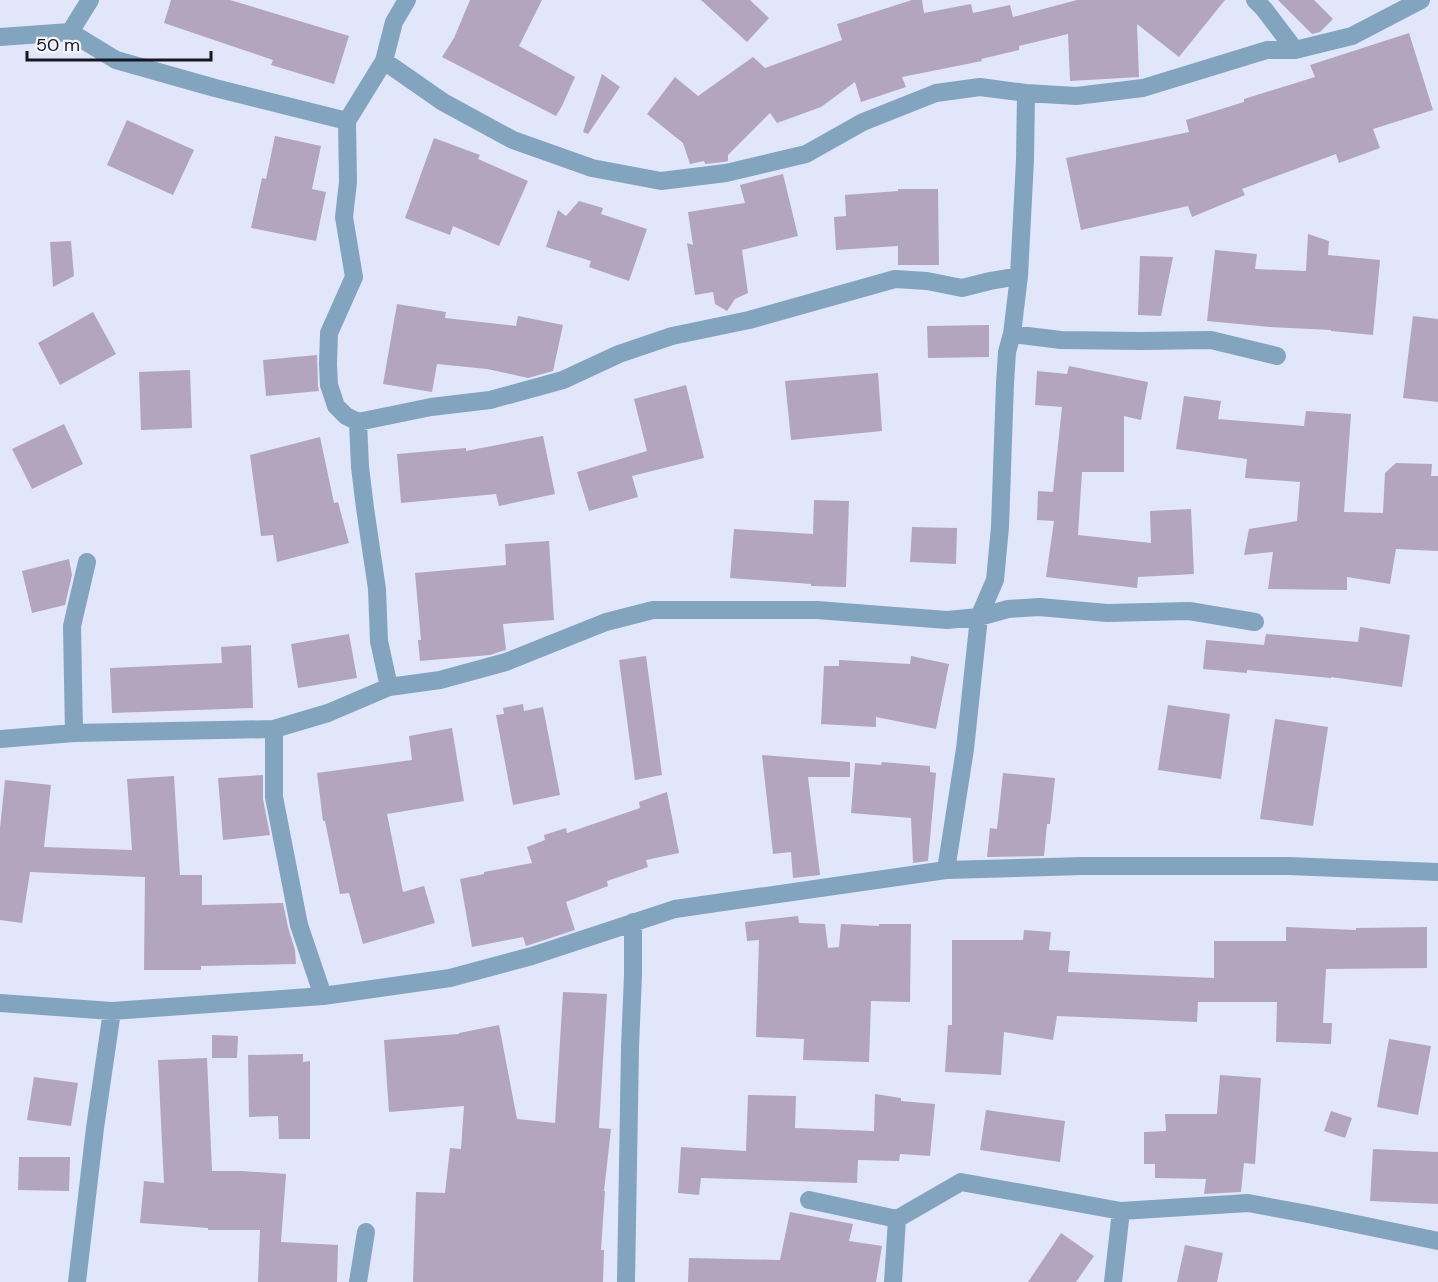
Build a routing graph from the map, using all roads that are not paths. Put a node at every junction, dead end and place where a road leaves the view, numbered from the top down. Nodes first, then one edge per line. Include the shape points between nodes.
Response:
1 (90, 0) edge
2 (407, 0) edge
3 (1255, 0) edge
4 (1421, 0) edge
5 (70, 32) junction
6 (0, 36) edge
7 (1295, 50) junction
8 (384, 61) junction
9 (1026, 93) junction
10 (347, 121) junction
11 (1018, 276) junction
12 (1012, 334) junction
13 (1277, 356) dead end
14 (358, 422) junction
15 (87, 562) dead end
16 (980, 617) junction
17 (1255, 622) dead end
18 (389, 687) junction
19 (274, 729) junction
20 (74, 733) junction
21 (0, 738) edge
22 (946, 870) junction
23 (1438, 872) edge
24 (633, 922) junction
25 (323, 996) junction
26 (0, 1003) edge
27 (112, 1011) junction
28 (809, 1200) dead end
29 (1121, 1210) junction
30 (897, 1219) junction
31 (366, 1232) dead end
32 (1438, 1241) edge
33 (77, 1282) edge
34 (358, 1282) edge
35 (626, 1282) edge
36 (893, 1282) edge
37 (1113, 1282) edge

1 - 5 street
2 - 8 street via 394,22
3 - 7 street
4 - 7 street via 1352,36
5 - 6 street
5 - 10 street via 116,60
7 - 9 street via 1267,50 1143,88 1076,96
8 - 9 street via 443,102 513,140 592,168 662,181 726,173 806,154 863,122 936,93 980,87
8 - 10 street
9 - 11 street
10 - 14 street via 344,217 354,278 329,333 328,364 336,406
11 - 12 street
11 - 14 street via 962,288 895,279 749,320 672,336 619,354 563,380 490,400
12 - 13 street via 1060,340 1211,340
12 - 16 street via 1007,352 995,580
14 - 18 street via 379,641
15 - 20 street via 72,626
16 - 17 street via 1008,609 1039,607 1107,613 1189,611
16 - 18 street via 947,620 817,610 653,610 606,622 506,662 440,680
16 - 22 street
18 - 19 street via 328,713
19 - 20 street
19 - 25 street via 274,797 299,925
20 - 21 street
22 - 23 street via 1288,866
22 - 24 street via 675,909
24 - 25 street via 450,978
24 - 35 street
25 - 27 street
26 - 27 street
27 - 33 street
28 - 30 street
29 - 30 street via 961,1182
29 - 32 street via 1248,1203
29 - 37 street
30 - 36 street
31 - 34 street

